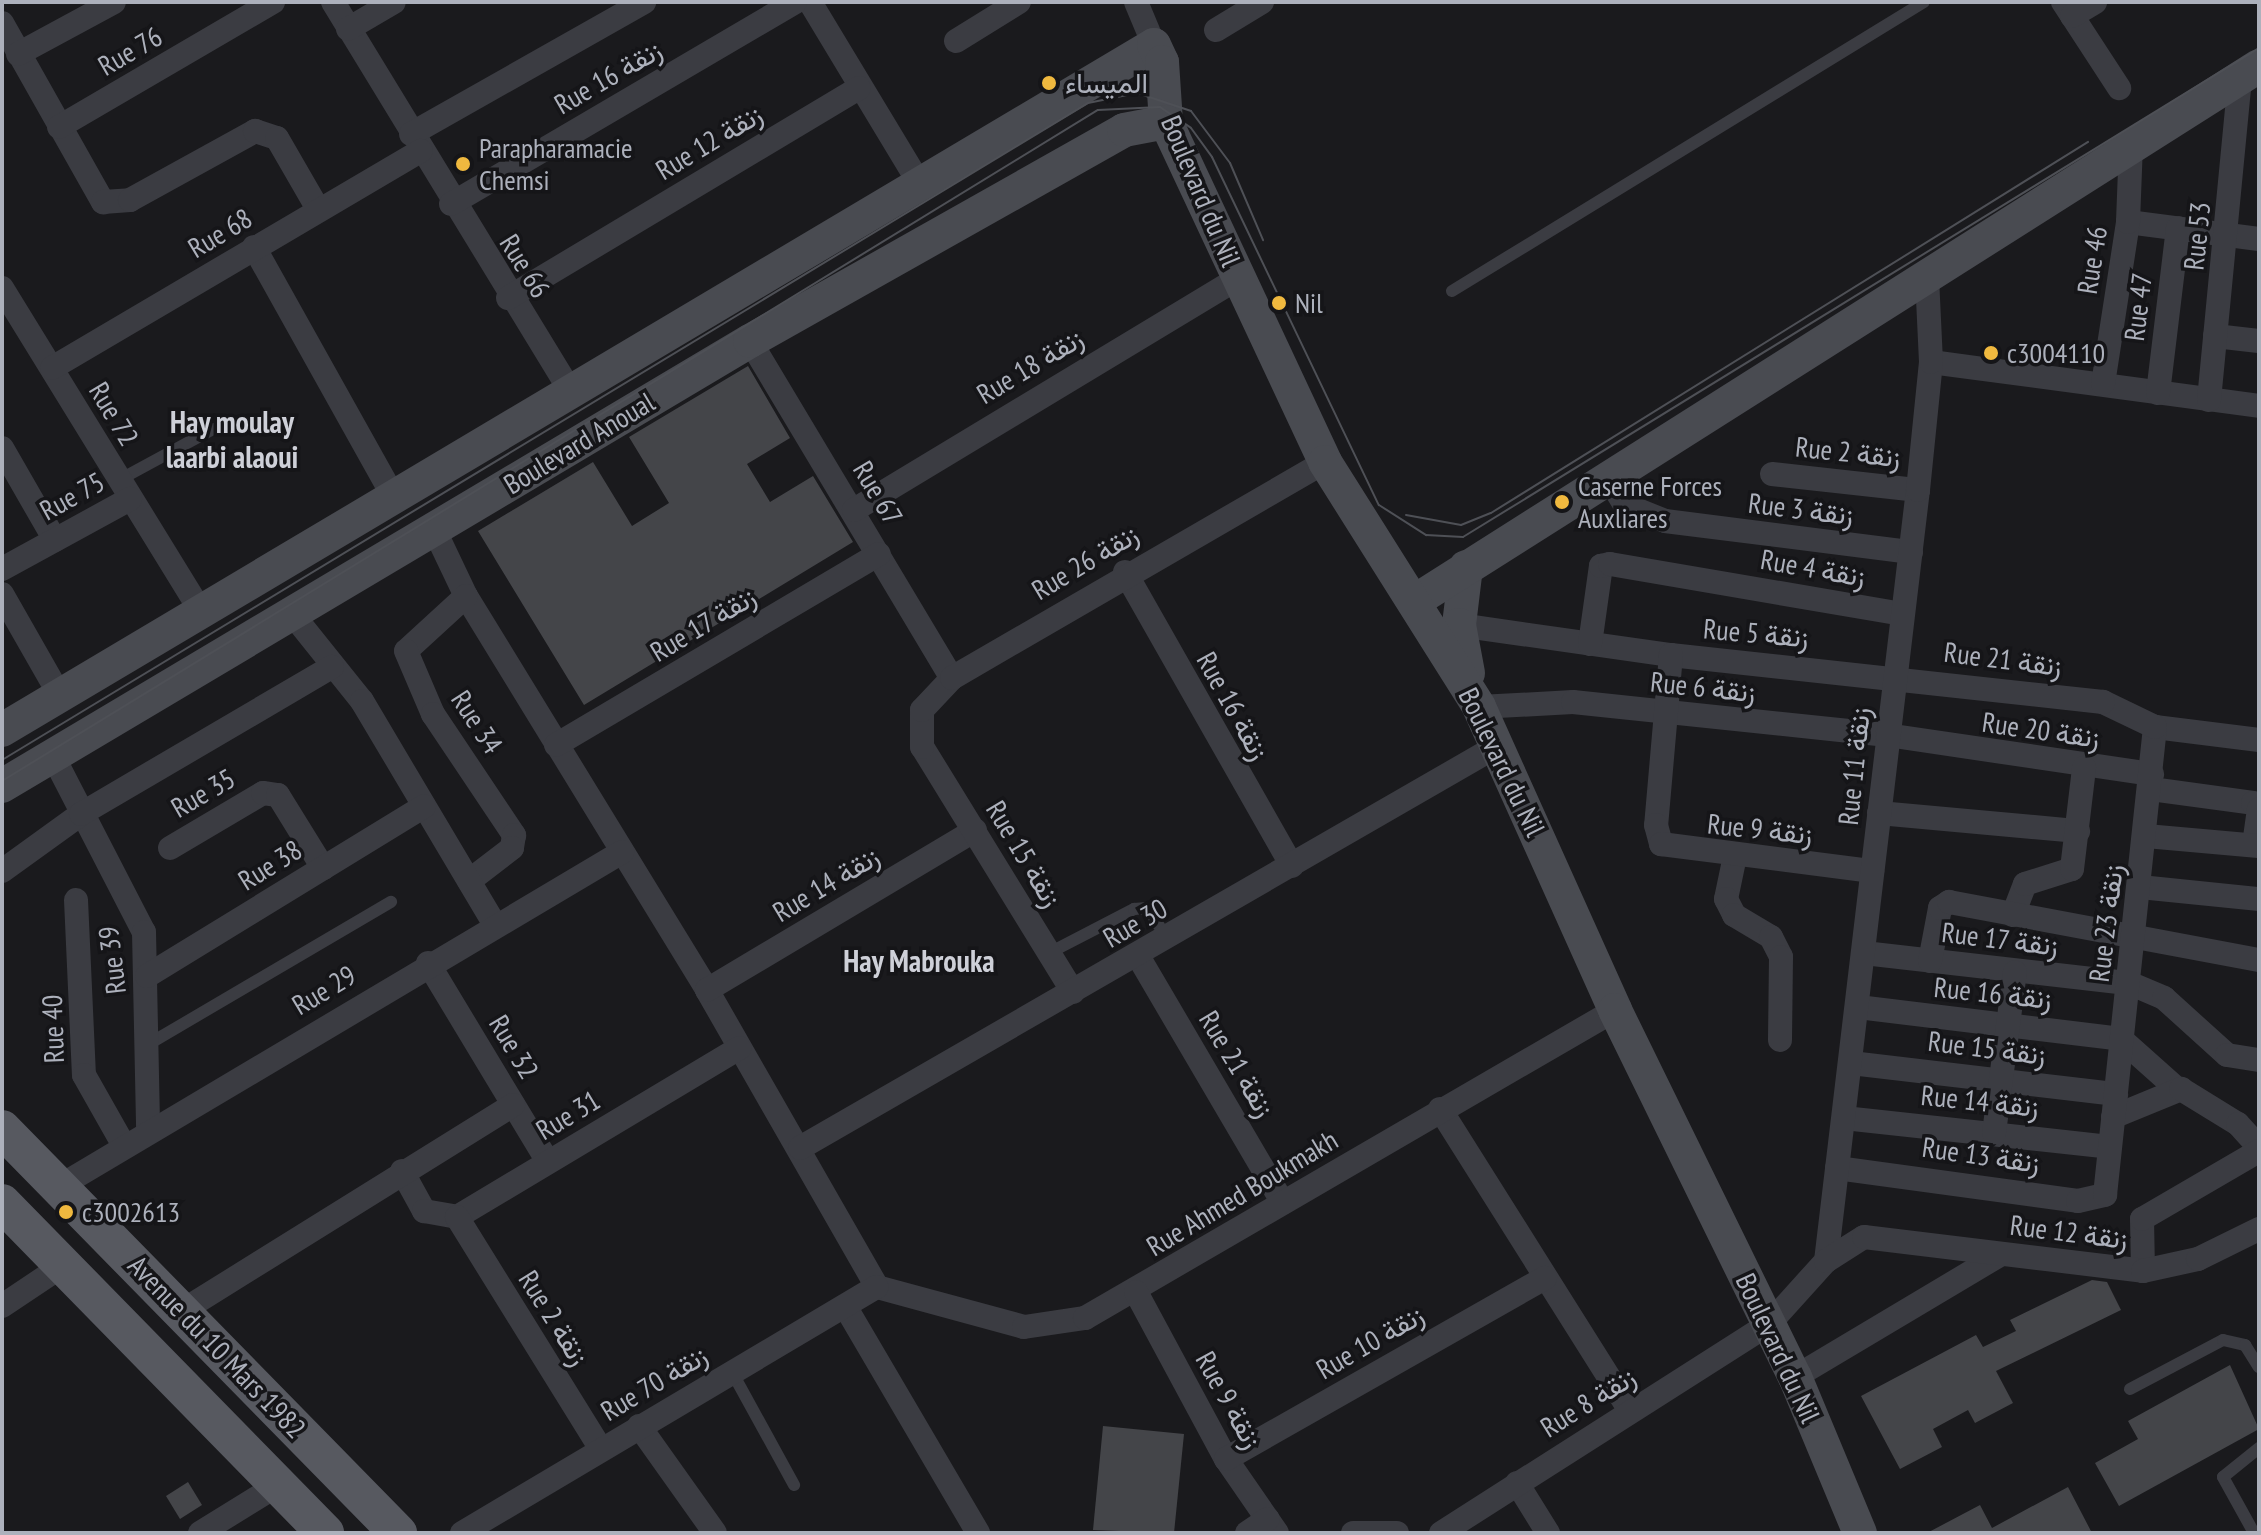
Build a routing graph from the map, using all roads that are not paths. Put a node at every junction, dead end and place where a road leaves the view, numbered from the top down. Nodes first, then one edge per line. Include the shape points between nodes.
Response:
1 (114, 2) edge
2 (273, 2) edge
3 (333, 2) edge
4 (394, 2) edge
5 (644, 2) edge
6 (795, 2) edge
7 (810, 2) edge
8 (1019, 2) edge
9 (1136, 2) edge
10 (1262, 2) edge
11 (1924, 2) edge
12 (2095, 2) edge
13 (2068, 9) edge
14 (2, 23) edge
15 (348, 29) junction
16 (1216, 30) dead end
17 (956, 41) dead end
18 (1154, 45) junction
19 (18, 54) junction
20 (2250, 72) edge
21 (859, 88) junction
22 (2119, 88) dead end
23 (1166, 122) junction
24 (59, 127) junction
25 (416, 142) junction
26 (2131, 144) junction
27 (922, 188) junction
28 (451, 204) junction
29 (318, 209) junction
30 (2128, 222) junction
31 (2178, 228) junction
32 (2229, 234) junction
33 (2259, 239) edge
34 (254, 247) junction
35 (1927, 277) junction
36 (1239, 278) junction
37 (2, 288) edge
38 (1452, 291) dead end
39 (508, 298) junction
40 (11, 322) edge
41 (2215, 336) junction
42 (750, 341) junction
43 (2259, 341) edge
44 (1931, 362) junction
45 (52, 368) junction
46 (2103, 384) junction
47 (572, 393) junction
48 (2158, 393) junction
49 (2209, 400) junction
50 (2259, 406) edge
51 (213, 429) dead end
52 (2, 448) edge
53 (1325, 462) junction
54 (1772, 474) dead end
55 (1608, 477) junction
56 (124, 490) junction
57 (1918, 490) junction
58 (394, 498) junction
59 (854, 510) junction
60 (434, 529) junction
61 (55, 540) junction
62 (1911, 552) junction
63 (879, 554) junction
64 (1466, 567) junction
65 (2, 569) edge
66 (1125, 572) junction
67 (2, 594) edge
68 (466, 596) junction
69 (1415, 601) junction
70 (201, 611) junction
71 (1901, 614) junction
72 (293, 615) junction
73 (1459, 625) junction
74 (1590, 644) junction
75 (1671, 655) junction
76 (332, 667) junction
77 (1895, 677) junction
78 (952, 678) junction
79 (59, 694) junction
80 (1479, 707) junction
81 (1665, 715) junction
82 (3, 726) edge
83 (2155, 727) junction
84 (1887, 735) junction
85 (2259, 740) edge
86 (1922, 741) joint
87 (556, 745) junction
88 (1497, 746) junction
89 (922, 747) joint
90 (53, 756) junction
91 (2084, 768) junction
92 (2151, 782) junction
93 (2, 786) edge
94 (424, 806) junction
95 (1879, 813) junction
96 (81, 814) junction
97 (1656, 825) joint
98 (975, 830) junction
99 (2078, 831) junction
100 (2146, 836) junction
101 (2256, 845) edge
102 (170, 848) dead end
103 (622, 852) junction
104 (1735, 856) junction
105 (1292, 866) junction
106 (323, 868) junction
107 (2, 871) edge
108 (1872, 871) junction
109 (469, 881) junction
110 (2140, 887) junction
111 (2259, 899) edge
112 (76, 900) dead end
113 (391, 902) dead end
114 (2013, 915) junction
115 (493, 922) junction
116 (2136, 935) junction
117 (1167, 939) junction
118 (1049, 953) junction
119 (1864, 953) junction
120 (1138, 956) junction
121 (2259, 960) edge
122 (1930, 961) junction
123 (428, 963) junction
124 (2015, 972) junction
125 (147, 976) junction
126 (2129, 983) junction
127 (707, 990) junction
128 (1073, 992) junction
129 (1858, 1007) junction
130 (1615, 1010) junction
131 (2009, 1026) junction
132 (2121, 1039) junction
133 (1780, 1040) dead end
134 (147, 1045) junction
135 (739, 1048) junction
136 (2259, 1060) edge
137 (1851, 1063) junction
138 (2002, 1079) junction
139 (2176, 1088) junction
140 (513, 1105) junction
141 (2114, 1106) junction
142 (1440, 1109) junction
143 (1844, 1118) junction
144 (2, 1129) edge
145 (148, 1131) junction
146 (1994, 1133) junction
147 (123, 1144) junction
148 (2109, 1147) junction
149 (800, 1148) junction
150 (2259, 1149) edge
151 (548, 1162) junction
152 (1837, 1168) junction
153 (402, 1171) junction
154 (60, 1186) junction
155 (2107, 1186) junction
156 (2, 1203) edge
157 (1283, 1203) junction
158 (457, 1217) junction
159 (2142, 1219) junction
160 (2259, 1229) edge
161 (1864, 1237) joint
162 (2001, 1254) junction
163 (1826, 1261) junction
164 (65, 1264) junction
165 (2143, 1271) junction
166 (1545, 1278) junction
167 (877, 1287) junction
168 (1136, 1292) junction
169 (2, 1306) edge
170 (845, 1306) junction
171 (182, 1311) junction
172 (1769, 1324) junction
173 (2259, 1367) edge
174 (732, 1372) junction
175 (1795, 1377) junction
176 (2130, 1389) dead end
177 (1630, 1411) junction
178 (639, 1426) junction
179 (2259, 1448) edge
180 (601, 1449) junction
181 (1226, 1459) junction
182 (1517, 1483) junction
183 (794, 1485) dead end
184 (276, 1486) junction
185 (1273, 1526) edge
186 (200, 1533) edge
187 (325, 1533) edge
188 (398, 1533) edge
189 (462, 1533) edge
190 (715, 1533) edge
191 (978, 1533) edge
192 (1247, 1533) edge
193 (1353, 1533) edge
194 (1397, 1533) edge
195 (1441, 1533) edge
196 (1548, 1533) edge
197 (1860, 1533) edge
198 (2254, 1533) edge

1 - 19 street
2 - 24 street, Rue 76
3 - 15 street, Rue 66
4 - 15 street
5 - 25 street
6 - 28 street, Rue 16 زنقة
7 - 21 street
8 - 17 street
9 - 18 street, Boulevard du Nil
10 - 16 street
11 - 38 lane
12 - 13 street
13 - 22 street
14 - 19 street
15 - 25 street, Rue 66
18 - 23 street, Boulevard du Nil via 1162,62
18 - 27 street, Boulevard Anoual
19 - 24 street
20 - 26 street
20 - 32 street, Rue 53
21 - 27 street
21 - 39 street, Rue 12 زنقة
23 - 36 street, Boulevard du Nil
23 - 42 street, Boulevard Anoual via 1112,136
24 - 29 street via 103,202 115,205 255,131 268,132
25 - 28 street, Rue 66
25 - 29 street, Rue 68
26 - 30 street, Rue 46
26 - 35 street
27 - 47 street, Boulevard Anoual
28 - 39 street, Rue 66
29 - 34 street, Rue 68
30 - 31 street
30 - 46 street, Rue 46
31 - 32 street
31 - 48 street, Rue 47
32 - 33 street
32 - 41 street, Rue 53
34 - 45 street, Rue 68
34 - 58 street
35 - 44 street, Rue 11 زنقة
35 - 55 street
36 - 53 street, Boulevard du Nil
36 - 59 street, Rue 18 زنقة
37 - 40 street, Rue 72
39 - 47 street, Rue 66
40 - 45 street, Rue 72
41 - 43 street
41 - 49 street, Rue 53
42 - 59 street, Rue 67
42 - 60 street, Boulevard Anoual
44 - 46 street
44 - 57 street, Rue 11 زنقة
45 - 56 street, Rue 72
46 - 48 street
47 - 58 street, Boulevard Anoual
48 - 49 street
49 - 50 street
51 - 56 lane
52 - 61 street
53 - 66 street, Rue 26 زنقة
53 - 69 street, Boulevard du Nil
54 - 57 street, Rue 2 زنقة
55 - 62 street, Rue 3 زنقة via 1625,505 1665,521
55 - 64 street
56 - 61 street, Rue 75
56 - 70 street, Rue 72
57 - 62 street, Rue 11 زنقة
58 - 70 street, Boulevard Anoual
59 - 63 street, Rue 67
60 - 68 street
60 - 72 street, Boulevard Anoual
61 - 65 street, Rue 75
62 - 71 street, Rue 11 زنقة
63 - 78 street, Rue 67
63 - 87 street, Rue 17 زنقة
64 - 69 street
64 - 73 street
66 - 78 street, Rue 26 زنقة
66 - 105 street, Rue 16 زنقة
67 - 79 street
68 - 87 street
68 - 109 street, Rue 34 via 406,651 433,714 514,835 512,848
69 - 80 street, Boulevard du Nil
70 - 79 street, Boulevard Anoual
71 - 74 street, Rue 4 زنقة via 1610,564 1601,566
71 - 77 street, Rue 11 زنقة
72 - 76 street
72 - 90 street, Boulevard Anoual
73 - 74 street
73 - 80 street
74 - 75 street
75 - 77 street, Rue 5 زنقة
75 - 81 street, Rue 5 زنقة
76 - 94 street via 362,701
76 - 96 street
77 - 83 street, Rue 21 زنقة via 2103,702
77 - 84 street, Rue 11 زنقة
78 - 89 street, Rue 26 زنقة via 917,722
79 - 82 street, Boulevard Anoual
80 - 81 street, Rue 6 زنقة via 1573,702
80 - 88 street, Boulevard du Nil
81 - 84 street, Rue 6 زنقة
81 - 97 street, Rue 5 زنقة
83 - 85 street
83 - 92 street, Rue 23 زنقة
84 - 86 street, Rue 6 زنقة
84 - 95 street, Rue 11 زنقة
86 - 91 street, Rue 20 زنقة
87 - 103 street
88 - 105 street, Rue 30
88 - 130 street, Boulevard du Nil
89 - 98 street, Rue 15 زنقة
90 - 93 street, Boulevard Anoual
90 - 96 street, Rue 39
91 - 92 street, Rue 20 زنقة
91 - 99 street
92 - 100 street, Rue 23 زنقة
92 - 101 street, Rue 20 زنقة via 2253,803 2259,809
94 - 106 street, Rue 38
94 - 109 street
95 - 99 street
95 - 108 street, Rue 11 زنقة
96 - 107 street
96 - 125 street, Rue 39 via 135,907
97 - 104 street, Rue 9 زنقة via 1669,848
98 - 118 street, Rue 15 زنقة
98 - 127 street, Rue 14 زنقة
99 - 114 street via 2070,873 2025,884
100 - 101 street
100 - 110 street, Rue 23 زنقة
102 - 106 street, Rue 35 via 263,793 278,795
103 - 115 street, Rue 29
103 - 127 street
104 - 108 street, Rue 9 زنقة
104 - 133 street via 1726,899 1734,915 1771,937 1781,957
105 - 117 street, Rue 30
106 - 125 street, Rue 38
108 - 119 street, Rue 11 زنقة
109 - 115 street
110 - 111 street
110 - 116 street, Rue 23 زنقة
112 - 147 street, Rue 40 via 84,1075
113 - 134 lane
114 - 116 street
114 - 122 street via 1944,903
115 - 123 street, Rue 29
116 - 121 street
116 - 126 street, Rue 23 زنقة
117 - 118 lane via 1147,908 1134,909
117 - 120 street, Rue 30
118 - 128 street, Rue 15 زنقة
119 - 122 street, Rue 17 زنقة
119 - 129 street, Rue 11 زنقة
120 - 128 street, Rue 30
120 - 157 street, Rue 21 زنقة
122 - 124 street, Rue 17 زنقة
123 - 140 street, Rue 32
123 - 145 street, Rue 29
124 - 126 street, Rue 17 زنقة
124 - 131 street
125 - 134 street, Rue 39
126 - 132 street, Rue 23 زنقة
126 - 136 street, Rue 17 زنقة via 2164,998 2227,1055
127 - 135 street
128 - 149 street, Rue 30
129 - 131 street, Rue 16 زنقة
129 - 137 street, Rue 11 زنقة
130 - 142 street, Rue Ahmed Boukmakh
130 - 172 street, Boulevard du Nil
131 - 132 street, Rue 16 زنقة
131 - 138 street
132 - 139 street
132 - 141 street, Rue 23 زنقة
134 - 145 street, Rue 39
135 - 149 street
135 - 151 street, Rue 31
137 - 138 street, Rue 15 زنقة
137 - 143 street, Rue 11 زنقة
138 - 141 street, Rue 15 زنقة
138 - 146 street
139 - 141 street
139 - 150 street via 2219,1110
140 - 151 street, Rue 32
140 - 153 street
141 - 148 street, Rue 23 زنقة
142 - 157 street, Rue Ahmed Boukmakh
142 - 166 street
143 - 146 street, Rue 14 زنقة
143 - 152 street, Rue 11 زنقة
144 - 154 main road, Avenue du 10 Mars 1982
145 - 147 street, Rue 29
146 - 148 street, Rue 14 زنقة
147 - 154 street, Rue 29
148 - 155 street, Rue 23 زنقة
149 - 167 street
150 - 159 street
151 - 158 street, Rue 31
152 - 155 street, Rue 13 زنقة via 2078,1201 2103,1197
152 - 163 street, Rue 11 زنقة
153 - 158 street via 424,1211
153 - 171 street
154 - 171 main road, Avenue du 10 Mars 1982
155 - 159 street
156 - 164 main road, Avenue du 10 Mars 1982
157 - 168 street, Rue Ahmed Boukmakh
158 - 180 street, Rue 2 زنقة
159 - 165 street
160 - 165 street, Rue 12 زنقة via 2198,1259
161 - 162 street, Rue 12 زنقة
161 - 163 street, Rue 8 زنقة
162 - 165 street, Rue 12 زنقة
162 - 175 street
163 - 172 street, Rue 8 زنقة
164 - 169 street
164 - 184 main road, Avenue du 10 Mars 1982
166 - 177 street
166 - 181 street, Rue 10 زنقة
167 - 168 street, Rue Ahmed Boukmakh via 931,1307 1042,1328 1085,1318
167 - 170 street, Rue 70 زنقة
168 - 181 street, Rue 9 زنقة
170 - 174 street, Rue 70 زنقة
170 - 191 street
171 - 188 main road, Avenue du 10 Mars 1982
172 - 175 street, Boulevard du Nil
172 - 177 street, Rue 8 زنقة
173 - 176 lane via 2245,1345 2223,1340
174 - 178 street, Rue 70 زنقة
174 - 183 lane
175 - 197 street, Boulevard du Nil
177 - 182 street, Rue 8 زنقة
178 - 180 street, Rue 70 زنقة
178 - 190 street
179 - 198 lane via 2223,1477
180 - 189 street, Rue 70 زنقة
181 - 185 street, Rue 9 زنقة
182 - 195 street, Rue 8 زنقة
182 - 196 street
184 - 186 street
184 - 187 main road, Avenue du 10 Mars 1982
185 - 192 street
193 - 194 street

